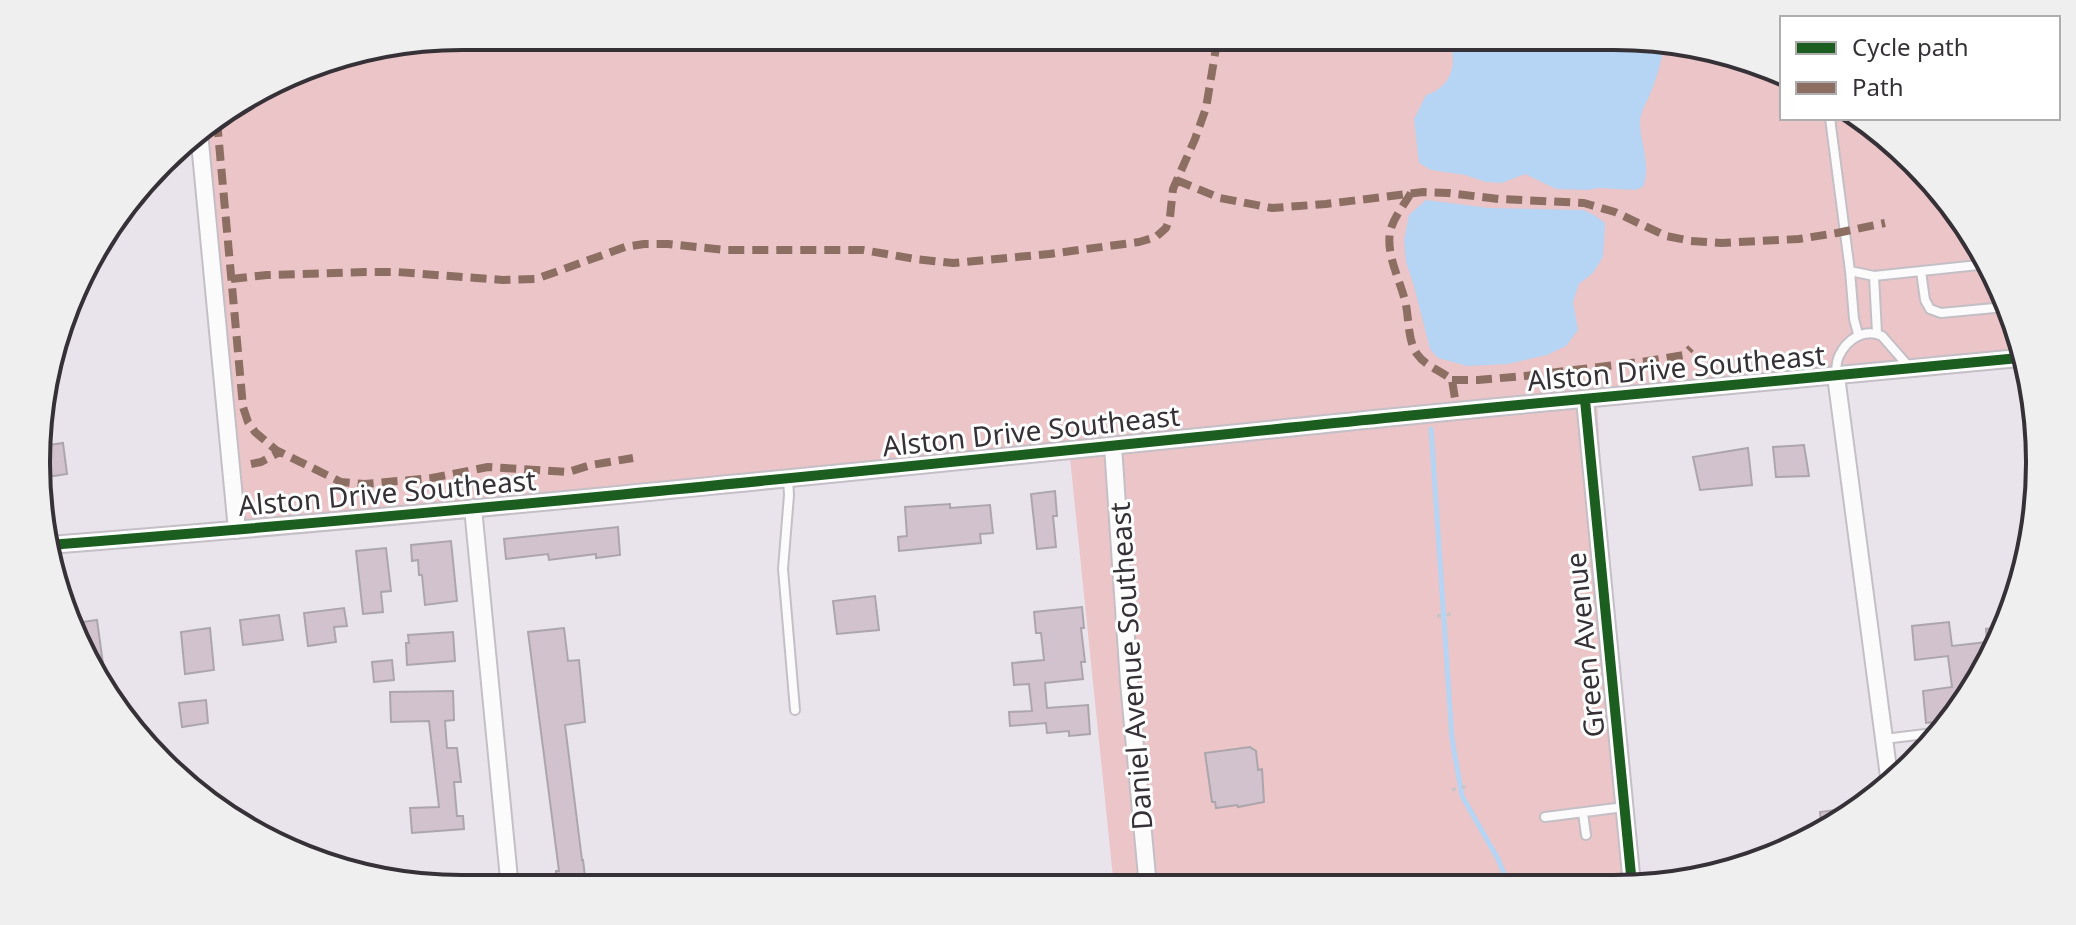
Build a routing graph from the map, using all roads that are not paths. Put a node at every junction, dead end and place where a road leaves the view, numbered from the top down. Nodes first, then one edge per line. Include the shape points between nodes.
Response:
1 (1830, 120) edge
2 (200, 144) edge
3 (1976, 265) edge
4 (1850, 271) junction
5 (1921, 271) junction
6 (1874, 276) junction
7 (1996, 308) edge
8 (1877, 333) junction
9 (1858, 334) junction
10 (2013, 359) edge
11 (1911, 369) junction
12 (1836, 376) junction
13 (1585, 400) junction
14 (1113, 446) junction
15 (788, 479) junction
16 (473, 508) junction
17 (237, 530) junction
18 (58, 544) edge
19 (795, 710) dead end
20 (1924, 734) edge
21 (1884, 739) junction
22 (1888, 770) edge
23 (1624, 807) junction
24 (1583, 813) junction
25 (1545, 817) dead end
26 (1586, 835) dead end
27 (1631, 874) edge
28 (509, 875) edge
29 (1147, 875) edge

1 - 4 lane
2 - 17 street
3 - 5 lane
4 - 6 lane
4 - 9 lane
5 - 6 lane
5 - 7 lane via 1930,309 1941,313
6 - 8 lane
8 - 9 lane
8 - 11 lane
9 - 12 lane via 1837,359
10 - 11 street, Alston Drive Southeast
11 - 12 street, Alston Drive Southeast
12 - 13 street, Alston Drive Southeast
12 - 21 street
13 - 14 street, Alston Drive Southeast
13 - 23 street, Green Avenue
14 - 15 street, Alston Drive Southeast
14 - 29 street, Daniel Avenue Southeast
15 - 16 street, Alston Drive Southeast
15 - 19 lane via 783,569
16 - 17 street, Alston Drive Southeast
16 - 28 street
17 - 18 street, Alston Drive Southeast
20 - 21 lane
21 - 22 street
23 - 24 lane
23 - 27 street, Green Avenue
24 - 25 lane
24 - 26 lane

